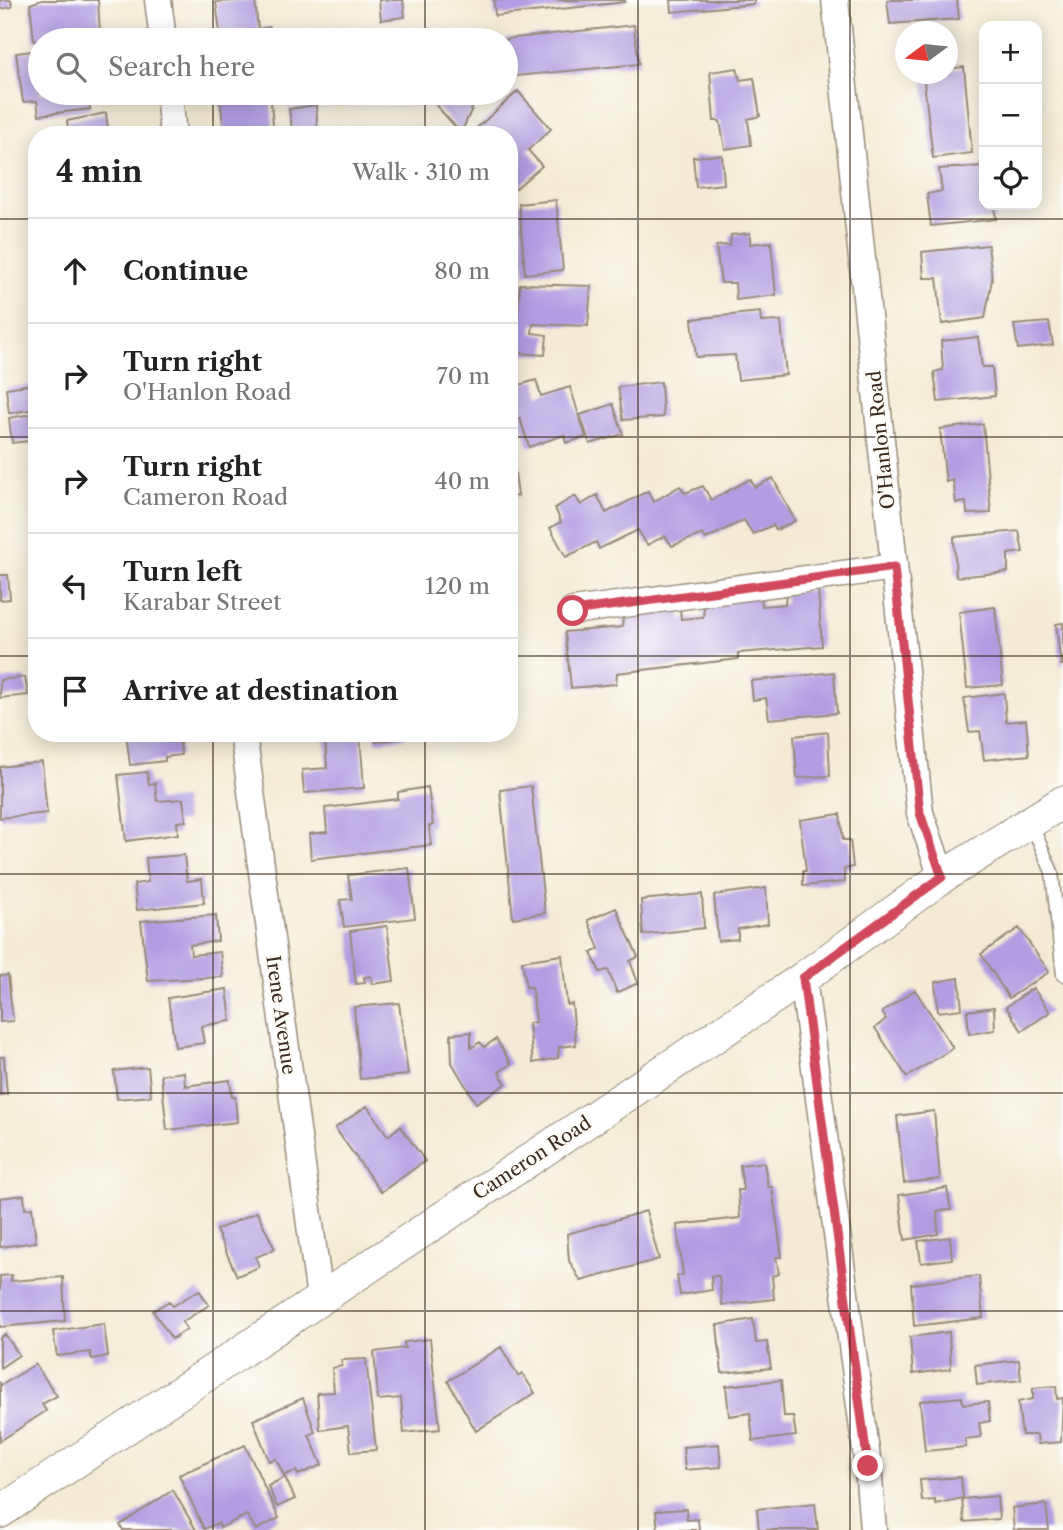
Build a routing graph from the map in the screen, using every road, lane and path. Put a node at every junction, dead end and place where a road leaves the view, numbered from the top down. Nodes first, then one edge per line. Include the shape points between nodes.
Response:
1 (158, 0) edge
2 (835, 0) edge
3 (162, 28) edge
4 (170, 105) edge
5 (172, 126) edge
6 (894, 567) junction
7 (573, 611) dead end
8 (244, 742) edge
9 (1063, 802) edge
10 (1030, 822) junction
11 (942, 877) junction
12 (1063, 975) edge
13 (803, 978) junction
14 (320, 1298) junction
15 (0, 1512) edge
16 (873, 1530) edge

1 - 3 street
2 - 6 street, O'Hanlon Road
4 - 5 street
6 - 7 street
6 - 11 street, O'Hanlon Road via 920,813
8 - 14 street, Irene Avenue
9 - 10 street, Cameron Road
10 - 11 street, Cameron Road
10 - 12 lane via 1052,873
11 - 13 street, Cameron Road
13 - 14 street, Cameron Road
13 - 16 street
14 - 15 street, Cameron Road

